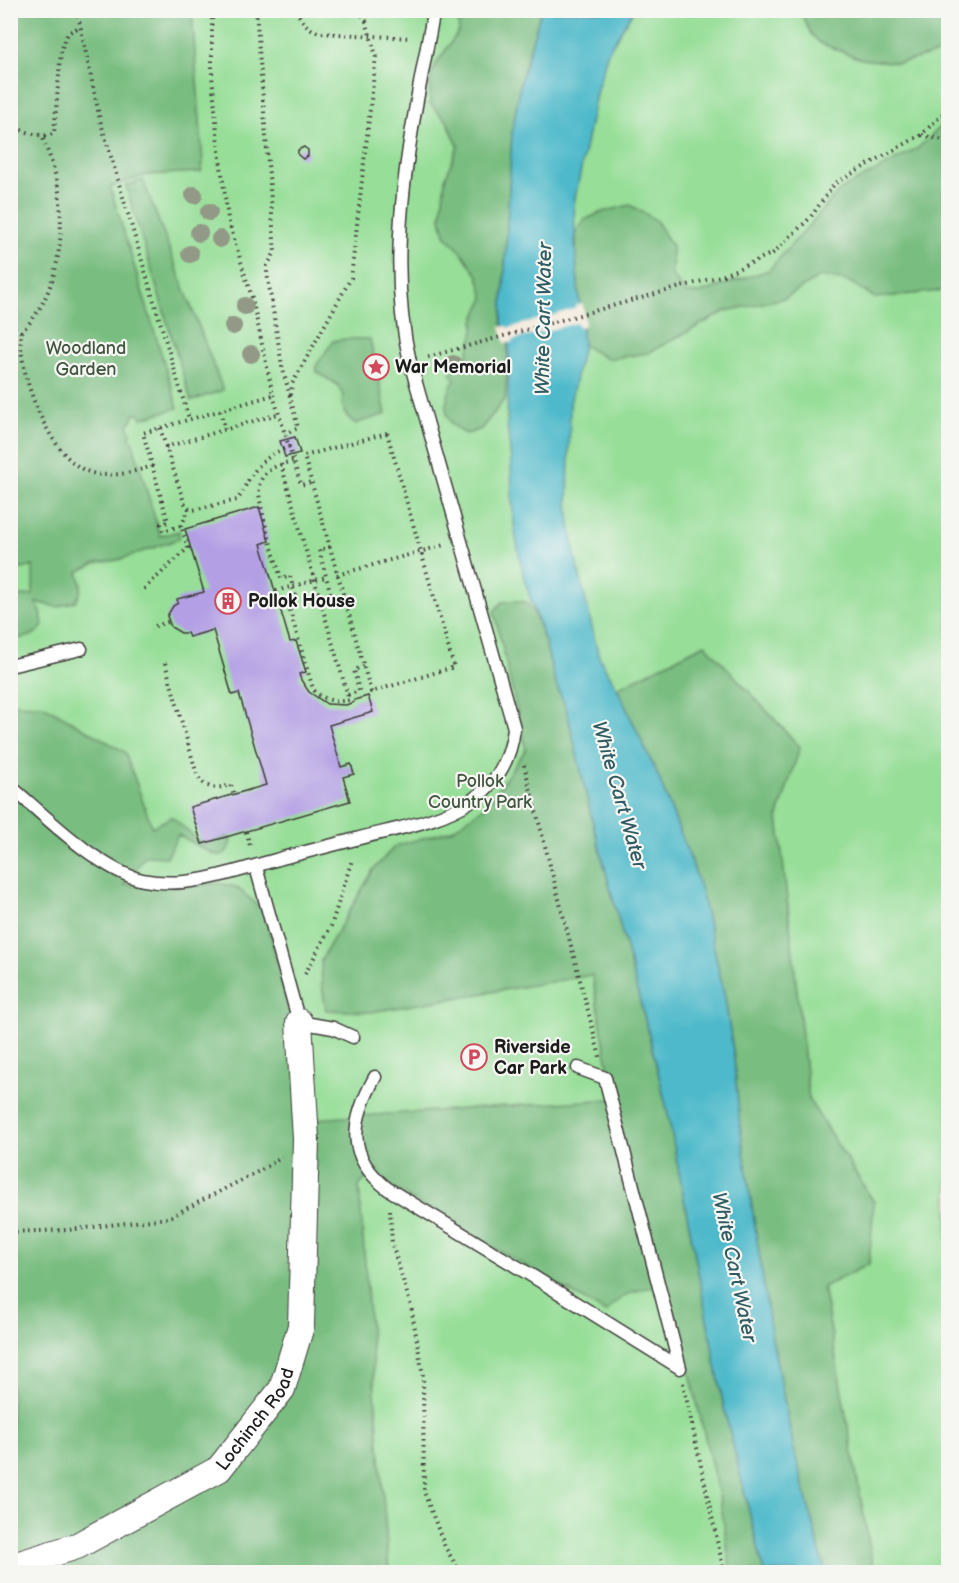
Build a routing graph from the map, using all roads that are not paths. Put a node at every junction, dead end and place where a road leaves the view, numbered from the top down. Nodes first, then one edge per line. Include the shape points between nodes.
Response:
1 (434, 10) edge
2 (81, 649) dead end
3 (10, 666) edge
4 (10, 786) edge
5 (256, 867) junction
6 (299, 1022) junction
7 (353, 1037) dead end
8 (578, 1068) dead end
9 (375, 1077) dead end
10 (10, 1567) edge

1 - 5 lane via 411,136 402,219 402,327 514,728 512,746 501,770 475,798 446,814
2 - 3 lane
4 - 5 lane via 75,840 118,870 143,880 182,882
5 - 6 lane
6 - 7 lane via 333,1028
6 - 10 street, Lochinch Road via 306,1139 301,1326 282,1389 219,1469 77,1546
8 - 9 lane via 605,1078 680,1368 373,1178 362,1162 356,1126

